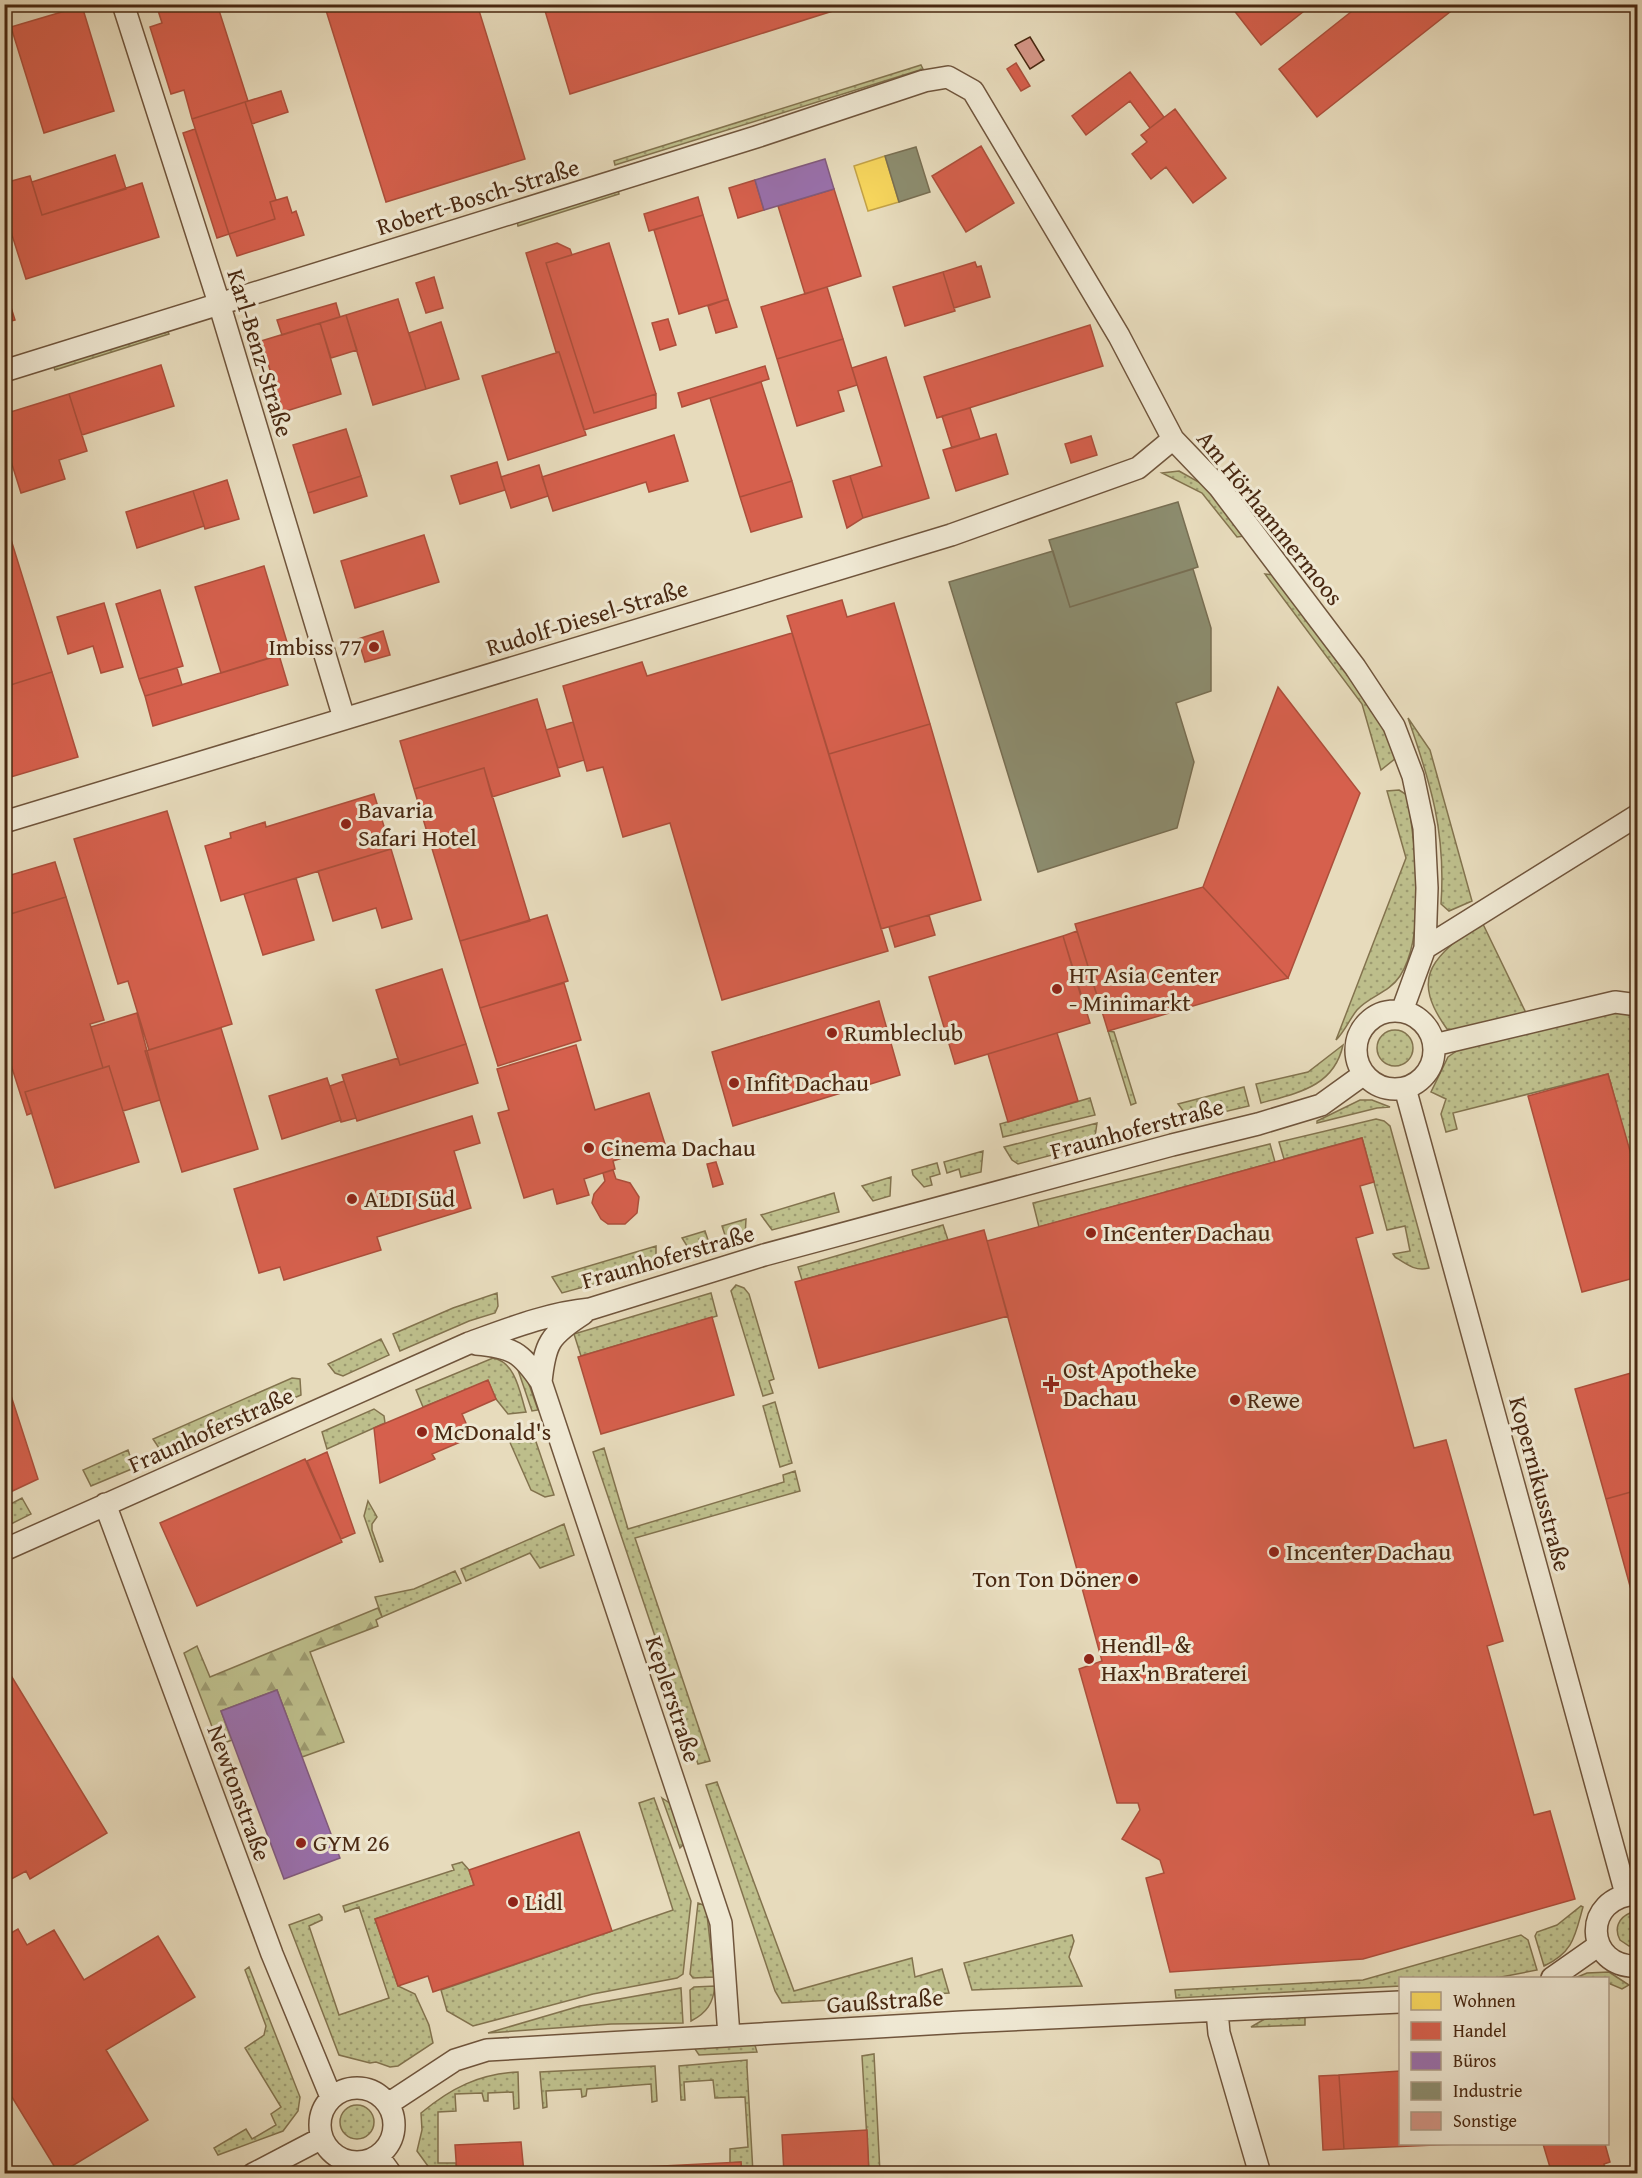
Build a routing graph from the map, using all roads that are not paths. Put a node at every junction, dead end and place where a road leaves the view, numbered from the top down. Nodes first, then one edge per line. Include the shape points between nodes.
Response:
1 (123, 4) edge
2 (965, 84) joint
3 (219, 303) junction
4 (4, 371) edge
5 (1173, 439) junction
6 (344, 718) junction
7 (1638, 815) edge
8 (4, 822) edge
9 (1425, 948) junction
10 (1638, 1005) edge
11 (1402, 1011) junction
12 (1434, 1045) junction
13 (1364, 1074) junction
14 (1405, 1088) junction
15 (590, 1309) junction
16 (469, 1343) junction
17 (541, 1383) junction
18 (105, 1504) junction
19 (4, 1550) edge
20 (1632, 1894) edge
21 (1599, 1945) junction
22 (1638, 1966) edge
23 (1552, 1977) edge
24 (1399, 2002) edge
25 (1216, 2011) junction
26 (729, 2036) junction
27 (331, 2097) junction
28 (388, 2104) junction
29 (322, 2138) junction
30 (378, 2156) junction
31 (254, 2174) edge
32 (391, 2174) edge
33 (1260, 2174) edge

1 - 3 street, Karl-Benz-Straße
2 - 3 street, Robert-Bosch-Straße via 948,77 924,81 734,144
2 - 5 street, Am Hörhammermoos via 990,118 1119,336
3 - 4 street, Robert-Bosch-Straße
3 - 6 street, Karl-Benz-Straße
5 - 6 street, Rudolf-Diesel-Straße via 1138,468 951,535
5 - 9 street, Am Hörhammermoos via 1219,487 1394,726 1413,776 1424,828
6 - 8 street, Rudolf-Diesel-Straße
7 - 9 street
9 - 11 street, Am Hörhammermoos
10 - 12 street via 1615,1002
11 - 12 street via 1424,1023
11 - 13 street via 1372,1018 1359,1034 1356,1055
12 - 14 street via 1428,1072
13 - 14 street via 1383,1087
13 - 15 street, Fraunhoferstraße via 1321,1105 775,1252
14 - 20 street, Kopernikusstraße
15 - 16 street, Fraunhoferstraße via 542,1319
15 - 17 street, Keplerstraße via 561,1328 544,1350
16 - 17 street, Keplerstraße via 500,1346 517,1353
16 - 18 street, Fraunhoferstraße
17 - 26 street, Keplerstraße via 721,1923
18 - 19 street, Fraunhoferstraße
18 - 27 street, Newtonstraße via 272,1954
20 - 21 street, Kopernikusstraße via 1615,1898 1600,1913 1596,1923
21 - 22 street via 1614,1961
21 - 23 street
24 - 25 street, Gaußstraße
25 - 26 street, Gaußstraße
25 - 33 street
26 - 28 street, Gaußstraße via 487,2050 455,2060
27 - 28 street via 361,2087 381,2096
27 - 29 street via 320,2116
28 - 30 street via 393,2114 392,2137
29 - 30 street via 335,2156 346,2161 357,2163
29 - 31 street
30 - 32 street

